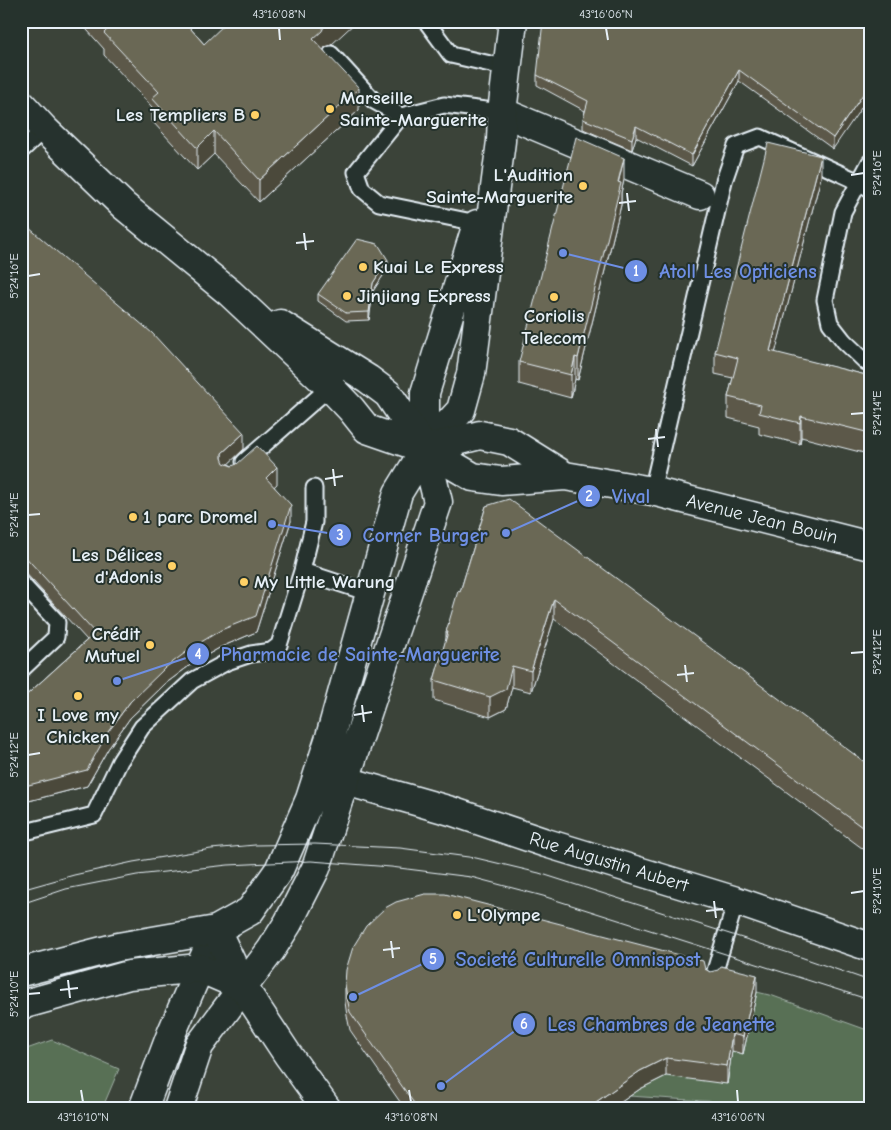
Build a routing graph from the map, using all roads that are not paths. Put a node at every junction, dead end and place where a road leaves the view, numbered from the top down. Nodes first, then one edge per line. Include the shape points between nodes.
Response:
1 (426, 21) edge
2 (513, 21) edge
3 (331, 54) dead end
4 (508, 68) junction
5 (21, 104) edge
6 (502, 112) junction
7 (401, 116) junction
8 (44, 130) junction
9 (501, 141) junction
10 (21, 151) edge
11 (870, 162) edge
12 (864, 185) edge
13 (700, 195) dead end
14 (477, 223) junction
15 (230, 293) junction
16 (870, 362) edge
17 (330, 388) junction
18 (425, 450) junction
19 (231, 473) edge
20 (565, 476) junction
21 (314, 488) dead end
22 (652, 491) junction
23 (870, 546) edge
24 (302, 571) junction
25 (21, 584) edge
26 (369, 594) junction
27 (21, 670) edge
28 (346, 781) junction
29 (21, 833) edge
30 (736, 901) junction
31 (216, 930) junction
32 (870, 947) edge
33 (199, 968) junction
34 (21, 972) edge
35 (712, 981) edge
36 (243, 987) junction
37 (21, 1005) edge
38 (143, 1109) edge
39 (178, 1109) edge
40 (327, 1109) edge

1 - 4 lane via 451,55
2 - 4 main road
3 - 7 lane via 374,101
4 - 6 main road
5 - 8 main road
6 - 7 lane via 444,105
6 - 9 main road
6 - 13 main road
7 - 14 lane via 356,172 362,189 379,203
8 - 10 lane
8 - 15 main road via 124,206
9 - 14 main road
9 - 18 main road via 471,374 461,410
11 - 12 lane
12 - 16 lane via 843,212 825,300 830,323 844,341 866,362
12 - 22 lane via 760,137 736,146 724,181
14 - 18 main road via 425,392
15 - 17 main road
15 - 18 main road via 388,394
17 - 18 main road via 367,429
17 - 19 lane
18 - 20 main road, Avenue Jean Bouin via 473,477 501,481
18 - 20 main road, Avenue Jean Bouin via 480,435 509,441
18 - 26 main road via 398,493
18 - 28 main road via 438,502
20 - 22 main road, Avenue Jean Bouin
21 - 24 lane via 314,522
22 - 23 main road, Avenue Jean Bouin
24 - 26 lane
24 - 29 lane via 279,645 271,651 227,662 192,681 142,727 120,761 94,815
25 - 27 lane via 57,622 56,638
26 - 31 main road via 310,799 279,870 250,911
28 - 30 main road, Rue Augustin Aubert
28 - 36 main road via 316,868 284,930
30 - 32 main road, Rue Augustin Aubert
30 - 35 lane
31 - 33 main road
31 - 34 main road via 118,947
31 - 36 main road
33 - 36 main road
33 - 37 main road via 129,975
33 - 38 main road
36 - 39 main road via 198,1048
36 - 40 main road

